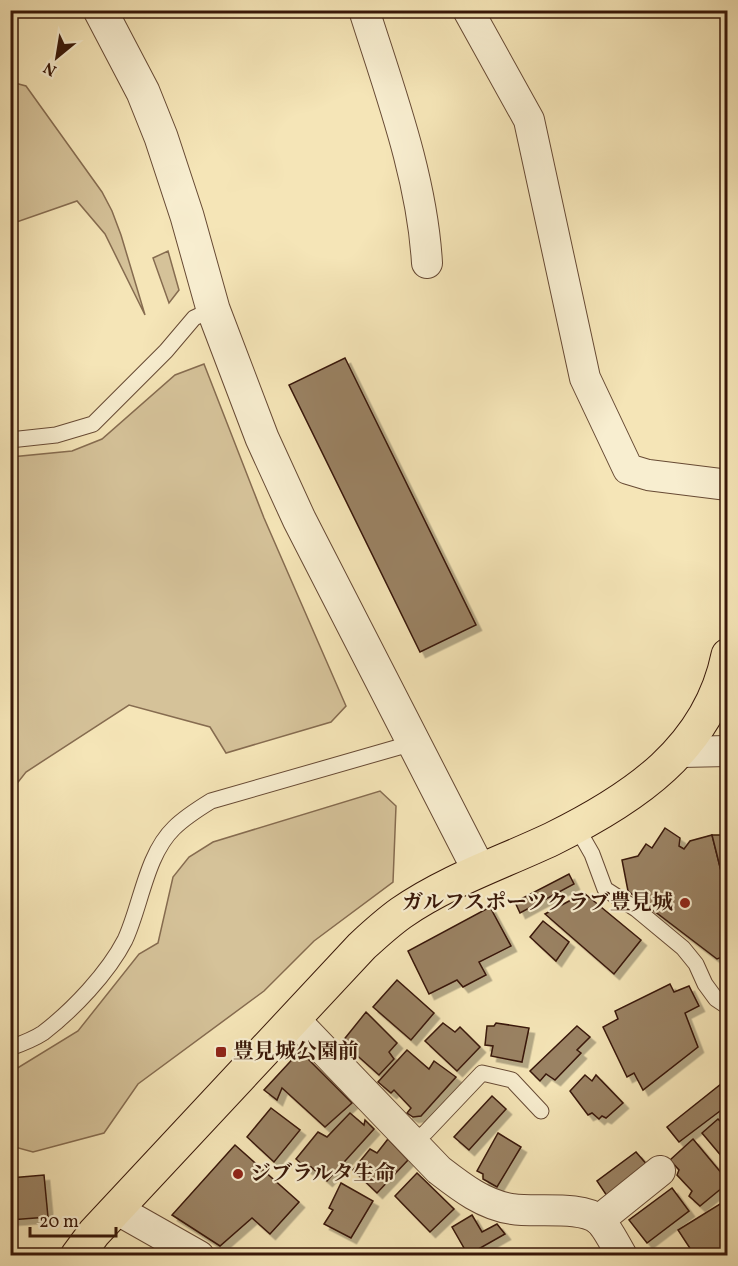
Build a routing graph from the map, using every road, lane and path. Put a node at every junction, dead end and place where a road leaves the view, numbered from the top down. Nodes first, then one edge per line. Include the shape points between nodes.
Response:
1 (100, 10) edge
2 (364, 10) edge
3 (468, 10) edge
4 (427, 263) dead end
5 (213, 309) junction
6 (10, 440) edge
7 (728, 484) edge
8 (728, 655) edge
9 (413, 743) junction
10 (728, 751) edge
11 (681, 752) junction
12 (576, 826) junction
13 (479, 870) junction
14 (728, 1007) edge
15 (294, 1019) junction
16 (10, 1048) edge
17 (541, 1112) dead end
18 (413, 1143) junction
19 (660, 1172) dead end
20 (116, 1209) junction
21 (599, 1220) junction
22 (77, 1256) edge
23 (199, 1256) edge
24 (622, 1256) edge

1 - 5 street via 143,92 161,137
2 - 4 street via 402,129 425,231
3 - 7 street via 529,120 585,378 628,469
5 - 6 lane via 194,318 93,424 56,435
5 - 9 street via 262,438 294,509
8 - 11 main road via 705,718
9 - 13 street
9 - 16 lane via 211,801 191,814 172,829 159,850 133,921 112,964 42,1034
10 - 11 street
11 - 12 main road via 624,798
12 - 13 main road
12 - 14 lane via 605,889 683,948 716,999
13 - 15 main road via 402,912 380,929
15 - 18 street
15 - 20 main road
17 - 18 lane via 513,1080 482,1073
18 - 21 street via 439,1170 483,1200 511,1209 573,1212
19 - 21 street
20 - 22 main road
20 - 23 street
21 - 24 street

